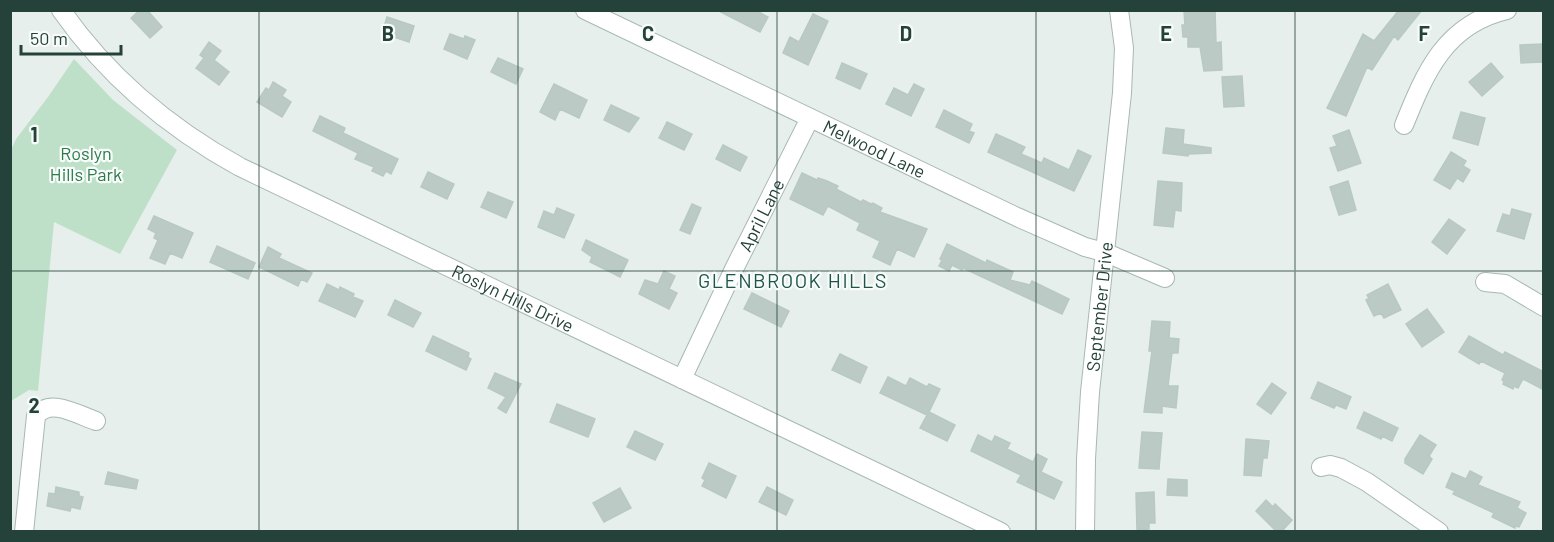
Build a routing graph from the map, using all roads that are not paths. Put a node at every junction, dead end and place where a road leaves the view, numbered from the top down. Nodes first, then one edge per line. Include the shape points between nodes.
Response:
1 (61, 10) edge
2 (585, 10) edge
3 (1119, 10) edge
4 (1507, 10) edge
5 (810, 118) junction
6 (1404, 125) dead end
7 (1104, 252) junction
8 (1166, 278) dead end
9 (1485, 282) dead end
10 (1544, 307) edge
11 (682, 379) junction
12 (96, 421) dead end
13 (1321, 466) dead end
14 (24, 531) edge
15 (1001, 531) edge
16 (1085, 531) edge
17 (1439, 531) edge

1 - 11 street, Roslyn Hills Drive via 135,93 208,150 408,250
2 - 5 street, Melwood Lane
3 - 7 street, September Drive via 1123,80
4 - 6 street via 1485,18 1447,45 1426,74
5 - 7 street, Melwood Lane via 1017,218
5 - 11 street, April Lane
7 - 8 street, Melwood Lane
7 - 16 street, September Drive via 1086,459
9 - 10 street via 1505,284
11 - 15 street, Roslyn Hills Drive
12 - 14 street via 56,407 46,408 36,416
13 - 17 street via 1341,468 1367,482

